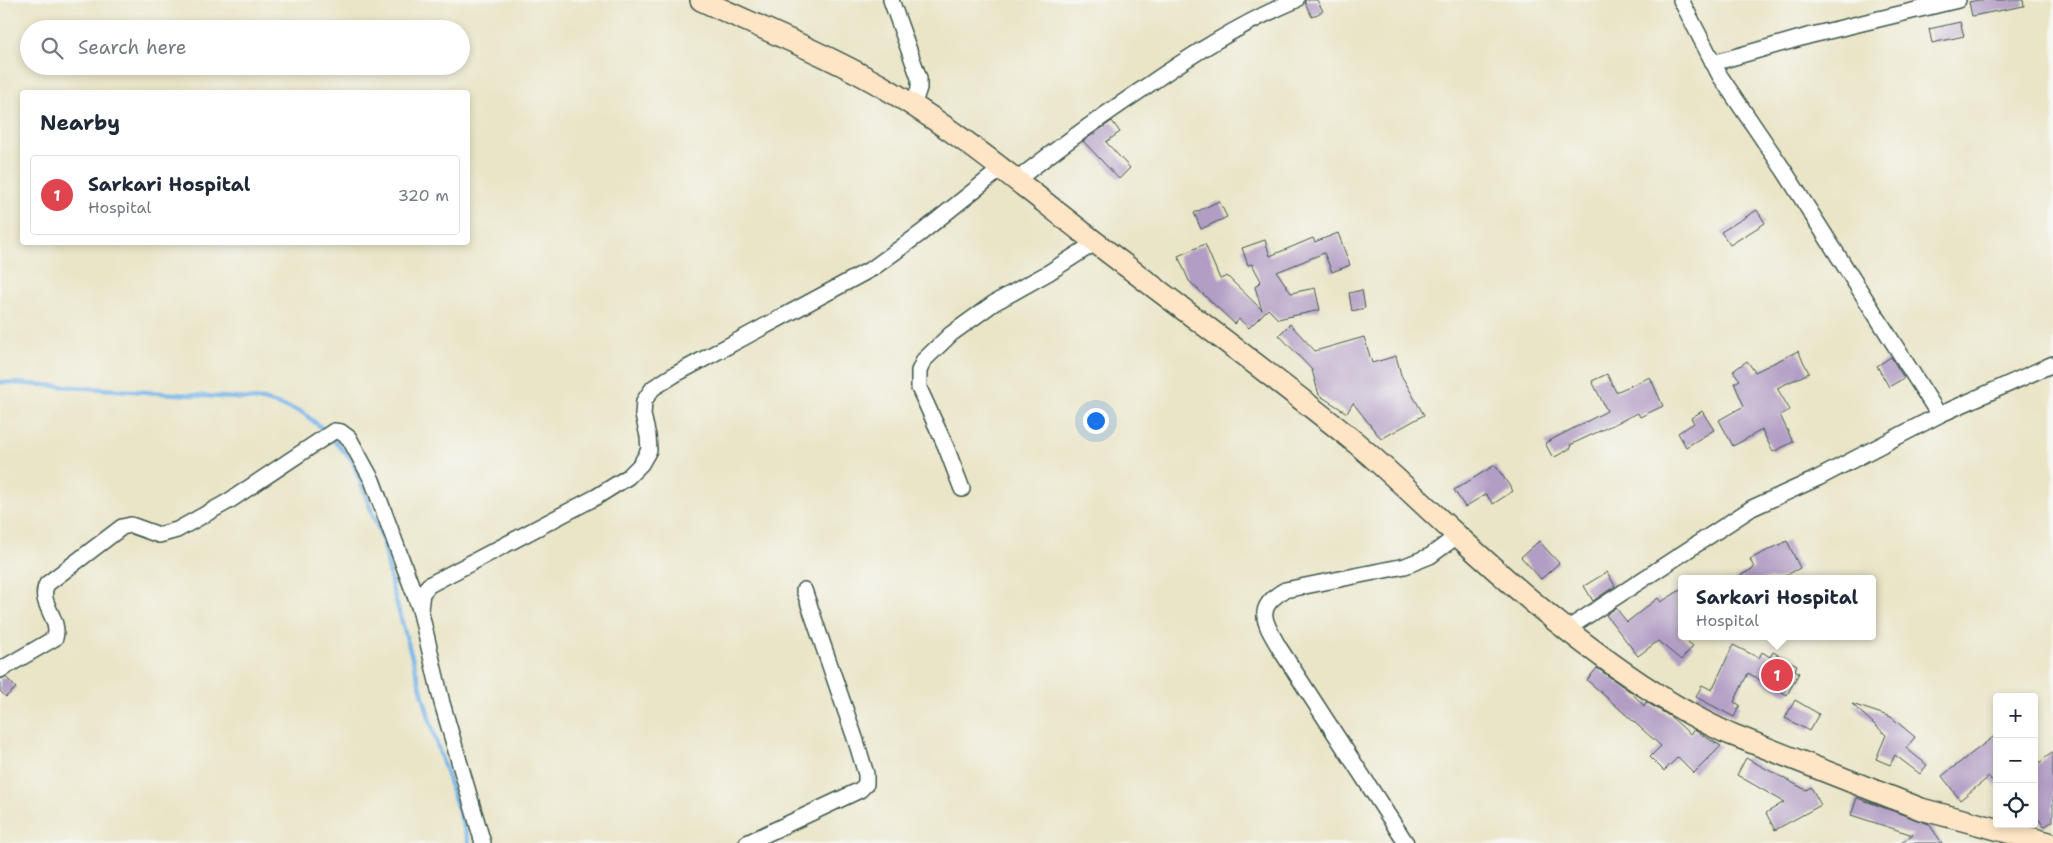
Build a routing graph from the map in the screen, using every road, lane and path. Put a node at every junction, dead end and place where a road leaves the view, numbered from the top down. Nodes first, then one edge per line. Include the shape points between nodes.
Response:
1 (701, 0) edge
2 (891, 0) edge
3 (1296, 0) edge
4 (1680, 0) edge
5 (1958, 0) edge
6 (1713, 63) junction
7 (913, 106) junction
8 (1009, 174) junction
9 (1096, 242) junction
10 (2053, 364) edge
11 (1939, 415) junction
12 (962, 489) dead end
13 (1457, 536) junction
14 (804, 590) dead end
15 (420, 609) junction
16 (1567, 629) junction
17 (0, 670) edge
18 (482, 843) edge
19 (747, 843) edge
20 (1406, 843) edge
21 (2049, 843) edge

1 - 7 main road via 864,76
2 - 7 street via 919,78
3 - 8 street via 1258,16 1208,44 1063,143
4 - 6 street
5 - 6 street
6 - 11 street
7 - 8 main road
8 - 9 main road
8 - 15 street via 873,268 653,388 644,401 643,415 649,450 628,477 429,585 422,593
9 - 12 street via 994,303 951,334 924,360 919,371 919,388
9 - 13 main road via 1349,438 1406,486
10 - 11 street
11 - 16 street via 1818,478 1752,508
13 - 16 main road
13 - 20 street via 1430,556 1406,566 1285,590 1273,596 1264,613 1265,623 1280,648
14 - 19 street via 856,741 866,784 860,790
15 - 17 street via 372,480 349,438 341,432 328,434 229,500 177,530 159,534 131,525 122,527 47,584 43,597 56,628 55,638
15 - 18 street via 442,703
16 - 21 main road via 1661,698 1723,731 1921,809

